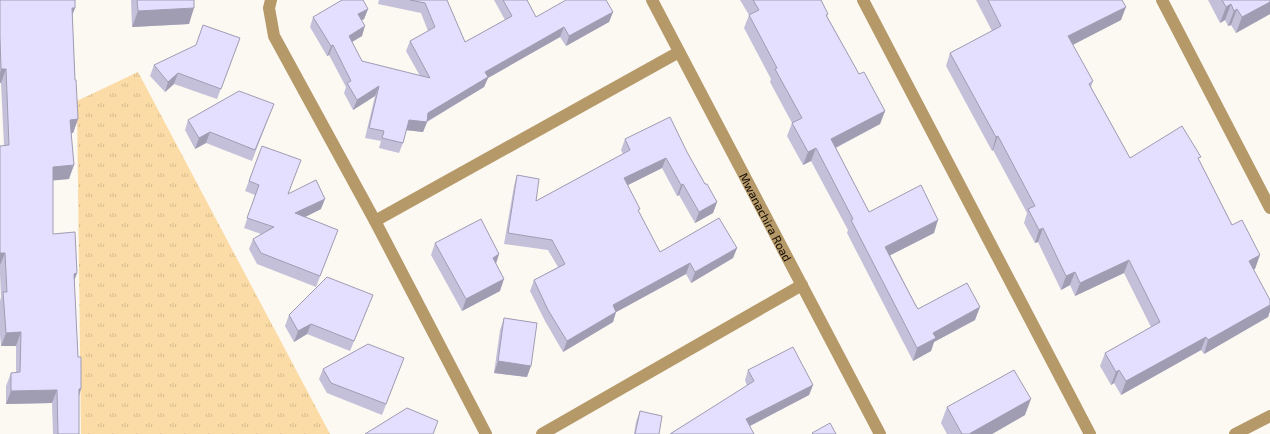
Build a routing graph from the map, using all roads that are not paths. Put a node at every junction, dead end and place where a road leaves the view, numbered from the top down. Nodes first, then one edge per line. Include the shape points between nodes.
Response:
1 (271, 0) edge
2 (652, 0) edge
3 (863, 0) edge
4 (1162, 0) edge
5 (679, 52) junction
6 (1270, 208) edge
7 (375, 221) junction
8 (802, 285) junction
9 (1270, 416) edge
10 (486, 434) edge
11 (542, 434) edge
12 (880, 434) edge
13 (1090, 434) edge
14 (1235, 434) edge

1 - 7 street via 274,36
2 - 5 street, Mwanachira Road
3 - 13 street
4 - 6 street
5 - 7 street
5 - 8 street, Mwanachira Road
7 - 10 street
8 - 11 street
8 - 12 street, Mwanachira Road
9 - 14 street

